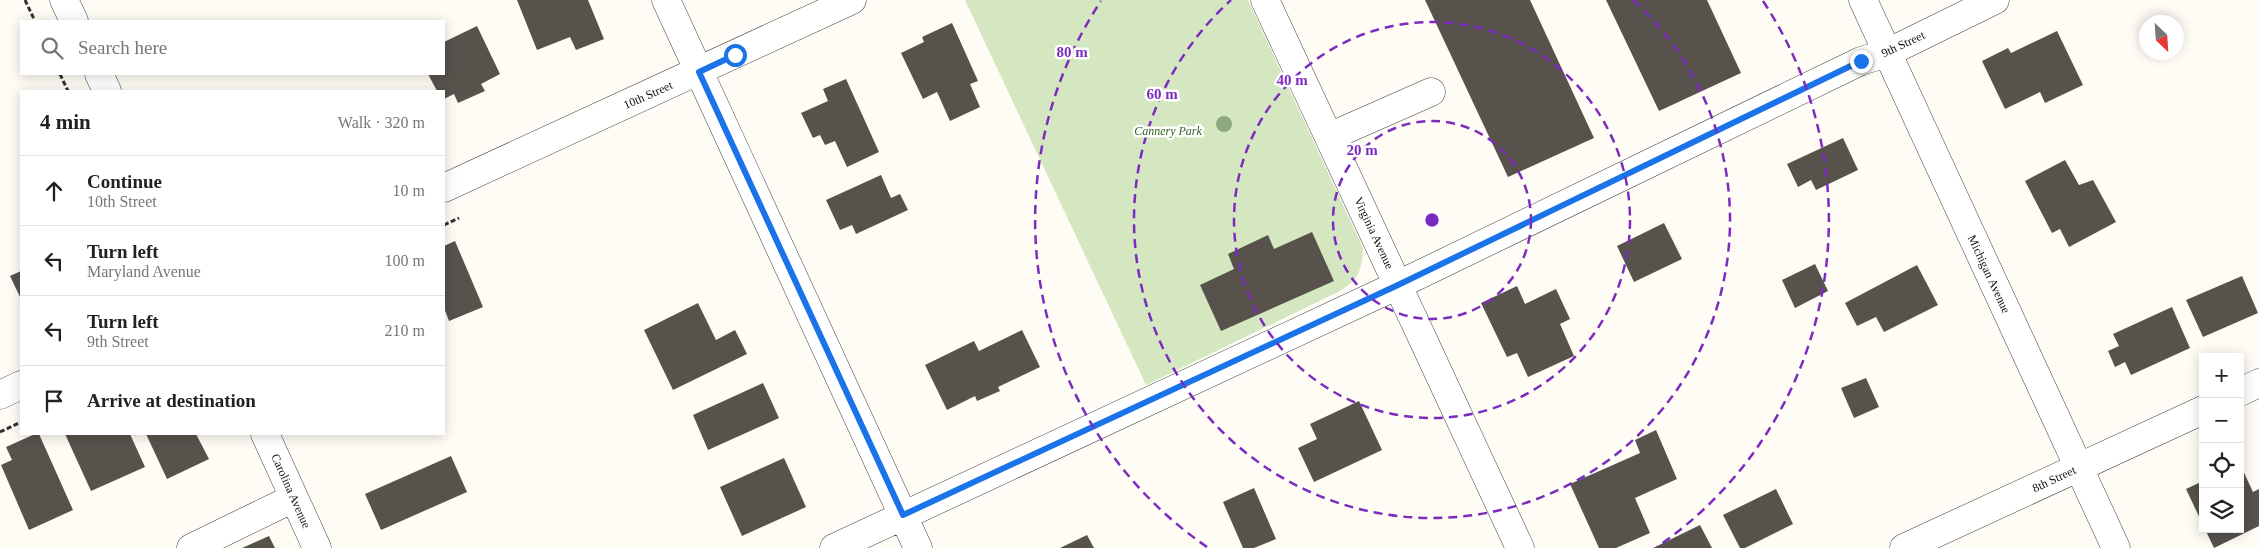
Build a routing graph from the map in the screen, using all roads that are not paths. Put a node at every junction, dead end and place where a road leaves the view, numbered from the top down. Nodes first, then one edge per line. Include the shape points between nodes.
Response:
1 (64, 0) edge
2 (666, 0) edge
3 (852, 0) edge
4 (1265, 0) edge
5 (1863, 0) edge
6 (1995, 0) edge
7 (74, 20) edge
8 (1887, 53) junction
9 (699, 72) junction
10 (99, 75) edge
11 (107, 90) edge
12 (1431, 92) dead end
13 (1329, 137) junction
14 (445, 188) edge
15 (1398, 285) junction
16 (2259, 383) edge
17 (20, 385) edge
18 (2244, 390) edge
19 (0, 395) edge
20 (2199, 412) edge
21 (265, 435) edge
22 (2079, 468) junction
23 (294, 498) junction
24 (903, 515) junction
25 (191, 548) edge
26 (317, 548) edge
27 (834, 548) edge
28 (918, 548) edge
29 (1520, 548) edge
30 (1904, 548) edge
31 (2116, 548) edge

1 - 7 street
2 - 9 street
3 - 9 street, 10th Street
4 - 13 street, Virginia Avenue
5 - 8 street, Michigan Avenue
6 - 8 street, 9th Street
8 - 15 street, 9th Street via 1861,61
8 - 22 street, Michigan Avenue
9 - 14 street, 10th Street
9 - 24 street
10 - 11 street
12 - 13 street
13 - 15 street, Virginia Avenue
15 - 24 street, 9th Street
15 - 29 street, Virginia Avenue
16 - 18 street
17 - 19 street
20 - 22 street, 8th Street
21 - 23 street, Carolina Avenue
22 - 30 street, 8th Street
22 - 31 street, Michigan Avenue
23 - 25 street
23 - 26 street, Carolina Avenue
24 - 27 street, 9th Street
24 - 28 street

